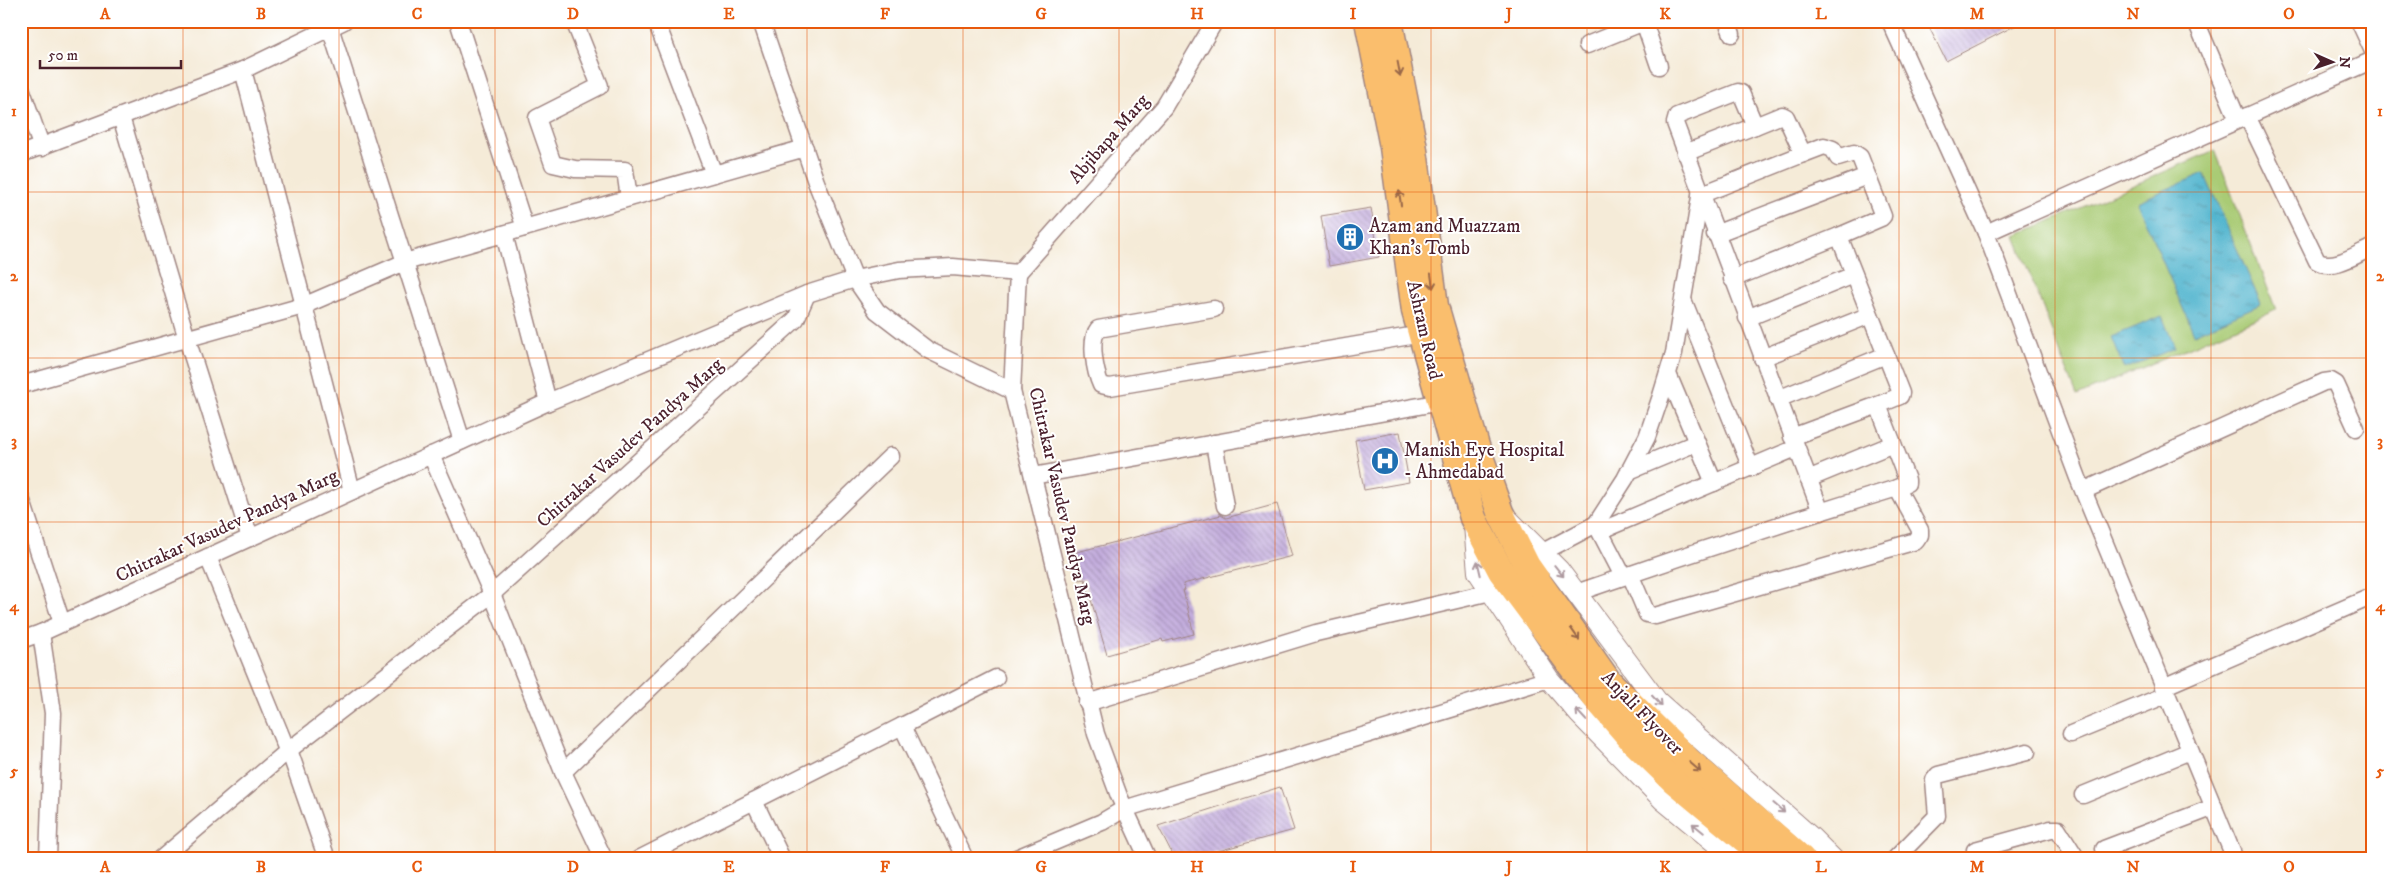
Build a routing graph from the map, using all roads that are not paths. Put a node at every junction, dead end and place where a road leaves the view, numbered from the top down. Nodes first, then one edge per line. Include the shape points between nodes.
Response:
1 (458, 21) edge
2 (574, 21) edge
3 (656, 21) edge
4 (1215, 21) edge
5 (1368, 21) edge
6 (1389, 21) edge
7 (2196, 21) edge
8 (2359, 21) edge
9 (763, 22) edge
10 (1645, 22) edge
11 (1891, 22) edge
12 (334, 23) edge
13 (1587, 45) dead end
14 (2373, 51) edge
15 (2373, 60) edge
16 (1659, 66) dead end
17 (243, 70) junction
18 (21, 88) edge
19 (122, 117) junction
20 (2243, 118) junction
21 (1755, 126) junction
22 (42, 148) junction
23 (805, 148) junction
24 (1685, 153) junction
25 (21, 154) edge
26 (1803, 154) junction
27 (714, 174) junction
28 (1867, 176) junction
29 (1700, 195) junction
30 (629, 198) junction
31 (525, 228) junction
32 (1986, 233) junction
33 (504, 234) junction
34 (1715, 234) junction
35 (1839, 236) junction
36 (2373, 247) edge
37 (405, 262) junction
38 (1018, 273) junction
39 (1854, 275) junction
40 (855, 279) junction
41 (1732, 279) junction
42 (807, 294) junction
43 (1684, 302) junction
44 (303, 306) junction
45 (1214, 309) dead end
46 (1870, 315) junction
47 (1747, 318) junction
48 (1422, 334) junction
49 (187, 339) junction
50 (1886, 355) junction
51 (1762, 358) junction
52 (1668, 374) junction
53 (21, 385) edge
54 (1012, 391) junction
55 (1778, 399) junction
56 (548, 402) junction
57 (1441, 402) junction
58 (1878, 405) junction
59 (2356, 428) dead end
60 (462, 441) junction
61 (1214, 443) junction
62 (1696, 443) junction
63 (1794, 443) junction
64 (1893, 444) junction
65 (431, 455) junction
66 (891, 456) dead end
67 (1750, 468) junction
68 (1629, 472) junction
69 (1033, 476) junction
70 (1808, 480) junction
71 (1714, 483) junction
72 (1897, 488) junction
73 (2085, 490) junction
74 (352, 491) junction
75 (21, 498) edge
76 (1225, 506) dead end
77 (1500, 512) joint
78 (1821, 512) junction
79 (1473, 518) joint
80 (1598, 527) junction
81 (250, 538) junction
82 (208, 557) junction
83 (1535, 559) junction
84 (1626, 575) junction
85 (1496, 582) junction
86 (1576, 593) junction
87 (492, 594) junction
88 (2373, 596) edge
89 (62, 623) junction
90 (41, 633) junction
91 (21, 640) edge
92 (996, 678) dead end
93 (1549, 679) junction
94 (2165, 691) junction
95 (1087, 703) junction
96 (902, 726) junction
97 (2071, 734) dead end
98 (289, 750) junction
99 (2190, 751) junction
100 (2027, 752) dead end
101 (562, 772) junction
102 (2083, 795) dead end
103 (754, 801) junction
104 (2214, 807) junction
105 (1124, 808) junction
106 (2104, 849) dead end
107 (1975, 850) dead end
108 (48, 859) edge
109 (160, 859) edge
110 (326, 859) edge
111 (604, 859) edge
112 (639, 859) edge
113 (782, 859) edge
114 (965, 859) edge
115 (1014, 859) edge
116 (1148, 859) edge
117 (1736, 859) edge
118 (1768, 859) edge
119 (1802, 859) edge
120 (1833, 859) edge
121 (1895, 859) edge
122 (2077, 859) edge
123 (2235, 859) edge

1 - 31 street
2 - 30 street via 600,86 537,118 553,164 575,169 625,170
3 - 27 street
4 - 38 street, Abjibapa Marg via 1164,107
48 -> 5 main road, Ashram Road via 1415,311 1393,147
6 -> 77 main road, Ashram Road via 1413,143 1436,306 1476,446
7 - 20 street
8 - 14 street
9 - 23 street
10 - 13 street
10 - 16 street
11 - 32 street
12 - 17 street
12 - 37 street
15 - 20 street
17 - 19 street
17 - 44 street
18 - 22 street
19 - 22 street
19 - 49 street
20 - 32 street
20 - 36 street via 2317,261 2325,266 2332,265
21 - 24 street
21 - 24 street via 1738,92 1677,116 1675,123
21 - 26 street via 1784,115
22 - 25 street
23 - 27 street
23 - 40 street
24 - 29 street
26 - 28 street via 1824,146 1833,149 1838,158 1858,154
26 - 29 street
27 - 30 street
28 - 34 street
28 - 35 street via 1883,216
29 - 34 street
29 - 43 street
30 - 31 street
31 - 33 street
32 - 73 street
33 - 37 street
33 - 56 street
34 - 41 street
35 - 39 street
35 - 41 street
37 - 44 street
37 - 60 street
38 - 40 street, Chitrakar Vasudev Pandya Marg via 953,267 899,270
38 - 54 street, Chitrakar Vasudev Pandya Marg
39 - 46 street
39 - 47 street
40 - 42 street, Chitrakar Vasudev Pandya Marg
40 - 54 street via 878,311 928,350
41 - 47 street
42 - 56 street, Chitrakar Vasudev Pandya Marg
42 - 87 street, Chitrakar Vasudev Pandya Marg via 796,319
43 - 52 street
43 - 67 street
44 - 49 street
44 - 74 street
45 - 48 street via 1098,329 1093,335 1093,345 1101,385 1110,387
46 - 50 street
46 - 51 street
47 - 51 street
48 - 57 main road, Ashram Road
49 - 53 street
49 - 81 street
50 - 55 street
50 - 58 street via 1901,393
51 - 55 street
52 - 62 street
52 - 68 street via 1647,437
54 - 69 street, Chitrakar Vasudev Pandya Marg
55 - 63 street
56 - 60 street, Chitrakar Vasudev Pandya Marg
57 - 61 street
57 - 79 main road, Ashram Road
58 - 63 street
58 - 64 street
59 - 73 street via 2336,384 2324,382
60 - 65 street, Chitrakar Vasudev Pandya Marg
61 - 69 street
61 - 76 street
62 - 68 street
62 - 71 street
63 - 67 street
63 - 70 street
64 - 70 street
64 - 72 street via 1907,480 1907,484
65 - 74 street, Chitrakar Vasudev Pandya Marg
65 - 87 street
66 - 101 street
67 - 71 street
68 - 80 street
69 - 95 street, Chitrakar Vasudev Pandya Marg
70 - 78 street
71 - 80 street
72 - 78 street
72 - 84 street via 1920,530 1916,541 1655,616 1643,608
73 - 94 street
74 - 81 street, Chitrakar Vasudev Pandya Marg
75 - 89 street
77 - 83 main road, Anjali Flyover
78 - 84 street
85 -> 79 main road, Anjali Flyover
80 - 83 street
80 - 84 street
81 - 82 street, Chitrakar Vasudev Pandya Marg
82 - 89 street, Chitrakar Vasudev Pandya Marg
82 - 98 street
83 -> 86 street
83 -> 119 main road, Anjali Flyover via 1608,681 1688,760
84 - 86 street
85 - 93 street
85 - 95 street
85 - 118 main road, Anjali Flyover via 1632,740
86 -> 120 street via 1657,702
87 - 98 street, Chitrakar Vasudev Pandya Marg
87 - 101 street
88 - 94 street
89 - 90 street, Chitrakar Vasudev Pandya Marg
90 - 91 street, Chitrakar Vasudev Pandya Marg
90 - 108 street via 53,713
92 - 96 street
93 - 105 street
117 -> 93 street via 1663,800
94 - 97 street
94 - 99 street
95 - 105 street, Chitrakar Vasudev Pandya Marg
96 - 103 street
96 - 114 street
98 - 109 street, Chitrakar Vasudev Pandya Marg
98 - 110 street
99 - 102 street
99 - 104 street
100 - 121 street via 1938,775 1934,780 1937,816
101 - 111 street
103 - 112 street
103 - 113 street
104 - 106 street
104 - 123 street
105 - 115 street via 1102,822
105 - 116 street, Chitrakar Vasudev Pandya Marg
107 - 122 street via 2058,829

